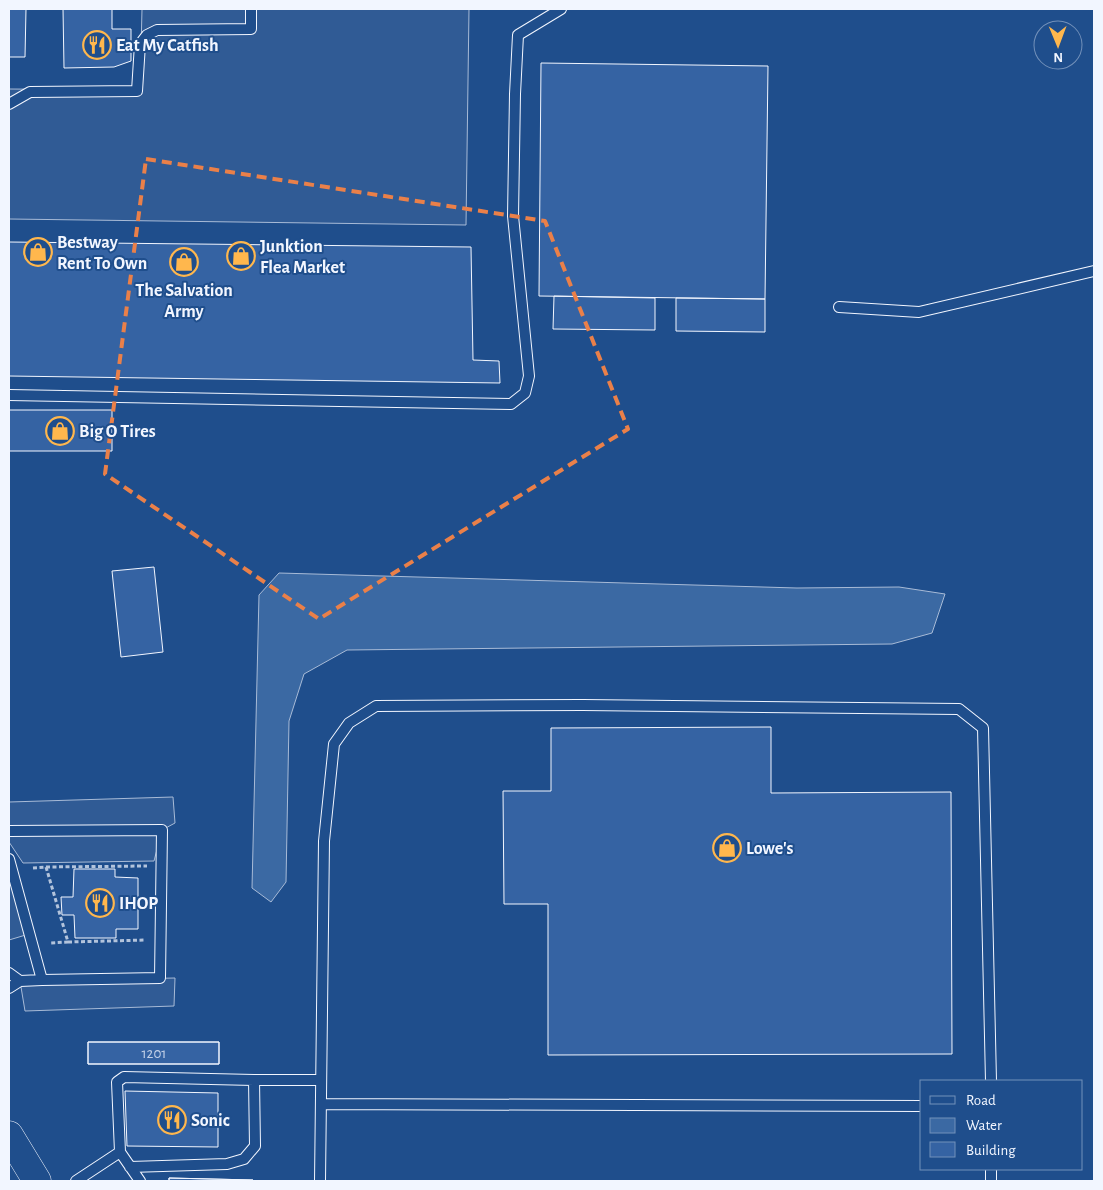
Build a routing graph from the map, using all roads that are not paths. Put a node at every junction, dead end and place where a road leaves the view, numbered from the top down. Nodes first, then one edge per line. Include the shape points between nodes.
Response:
1 (251, 9) edge
2 (561, 9) edge
3 (9, 104) edge
4 (1094, 271) edge
5 (840, 307) dead end
6 (9, 395) edge
7 (9, 831) edge
8 (9, 859) edge
9 (9, 973) edge
10 (42, 980) junction
11 (20, 981) junction
12 (9, 988) edge
13 (254, 1080) junction
14 (321, 1080) junction
15 (991, 1080) edge
16 (321, 1104) junction
17 (920, 1106) edge
18 (9, 1135) edge
19 (120, 1152) junction
20 (130, 1166) junction
21 (37, 1181) edge
22 (76, 1181) edge
23 (140, 1181) edge
24 (320, 1181) edge

1 - 3 lane via 251,30 157,30 147,35 140,44 137,91 30,92
2 - 6 lane via 518,35 513,216 529,376 525,393 510,404
4 - 5 lane via 919,312
7 - 10 lane via 162,830 160,978
8 - 10 lane
9 - 11 lane
10 - 11 lane
11 - 12 lane
13 - 14 lane
13 - 19 lane via 124,1077 117,1082
13 - 20 lane via 255,1146 244,1159 227,1164
14 - 15 lane via 324,841 334,744 349,723 376,706 582,704 959,709 983,728
14 - 16 lane
16 - 17 lane
16 - 24 lane
18 - 21 main road
19 - 20 lane
19 - 22 lane
20 - 23 lane

